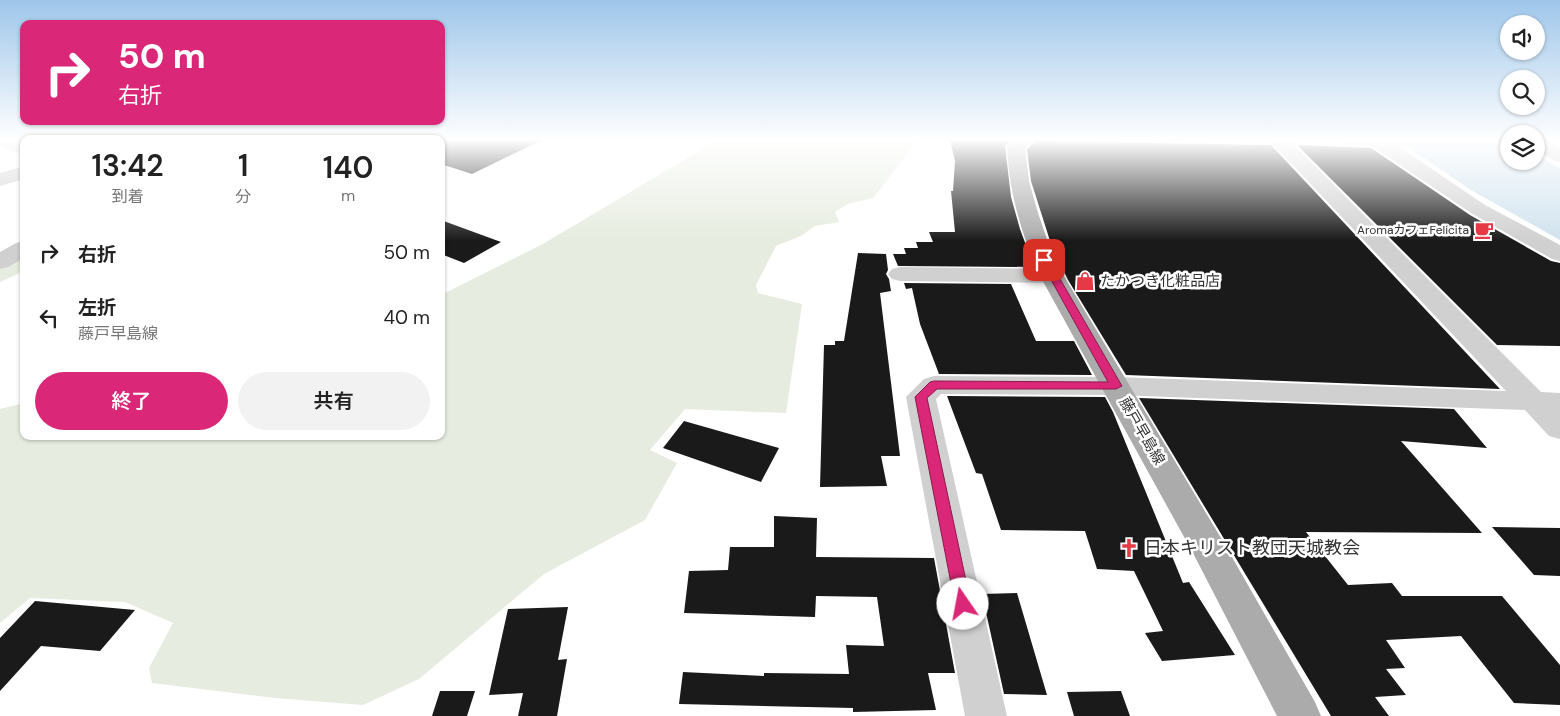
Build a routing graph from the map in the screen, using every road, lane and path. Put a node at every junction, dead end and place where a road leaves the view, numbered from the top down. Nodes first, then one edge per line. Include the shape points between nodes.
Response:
1 (20, 173) edge
2 (1018, 173) edge
3 (1312, 173) edge
4 (1425, 173) edge
5 (0, 180) edge
6 (20, 250) edge
7 (1560, 254) edge
8 (0, 262) edge
9 (900, 274) dead end
10 (1052, 276) junction
11 (1116, 386) junction
12 (1546, 401) edge
13 (1560, 429) edge
14 (986, 716) edge
15 (1300, 716) edge

1 - 5 street
2 - 10 main road, 藤戸早島線 via 1026,215
3 - 12 street
4 - 7 street via 1472,205
6 - 8 street
9 - 10 street
10 - 11 main road, 藤戸早島線
11 - 12 street
11 - 14 street via 934,385 921,397
11 - 15 main road, 藤戸早島線
12 - 13 street

